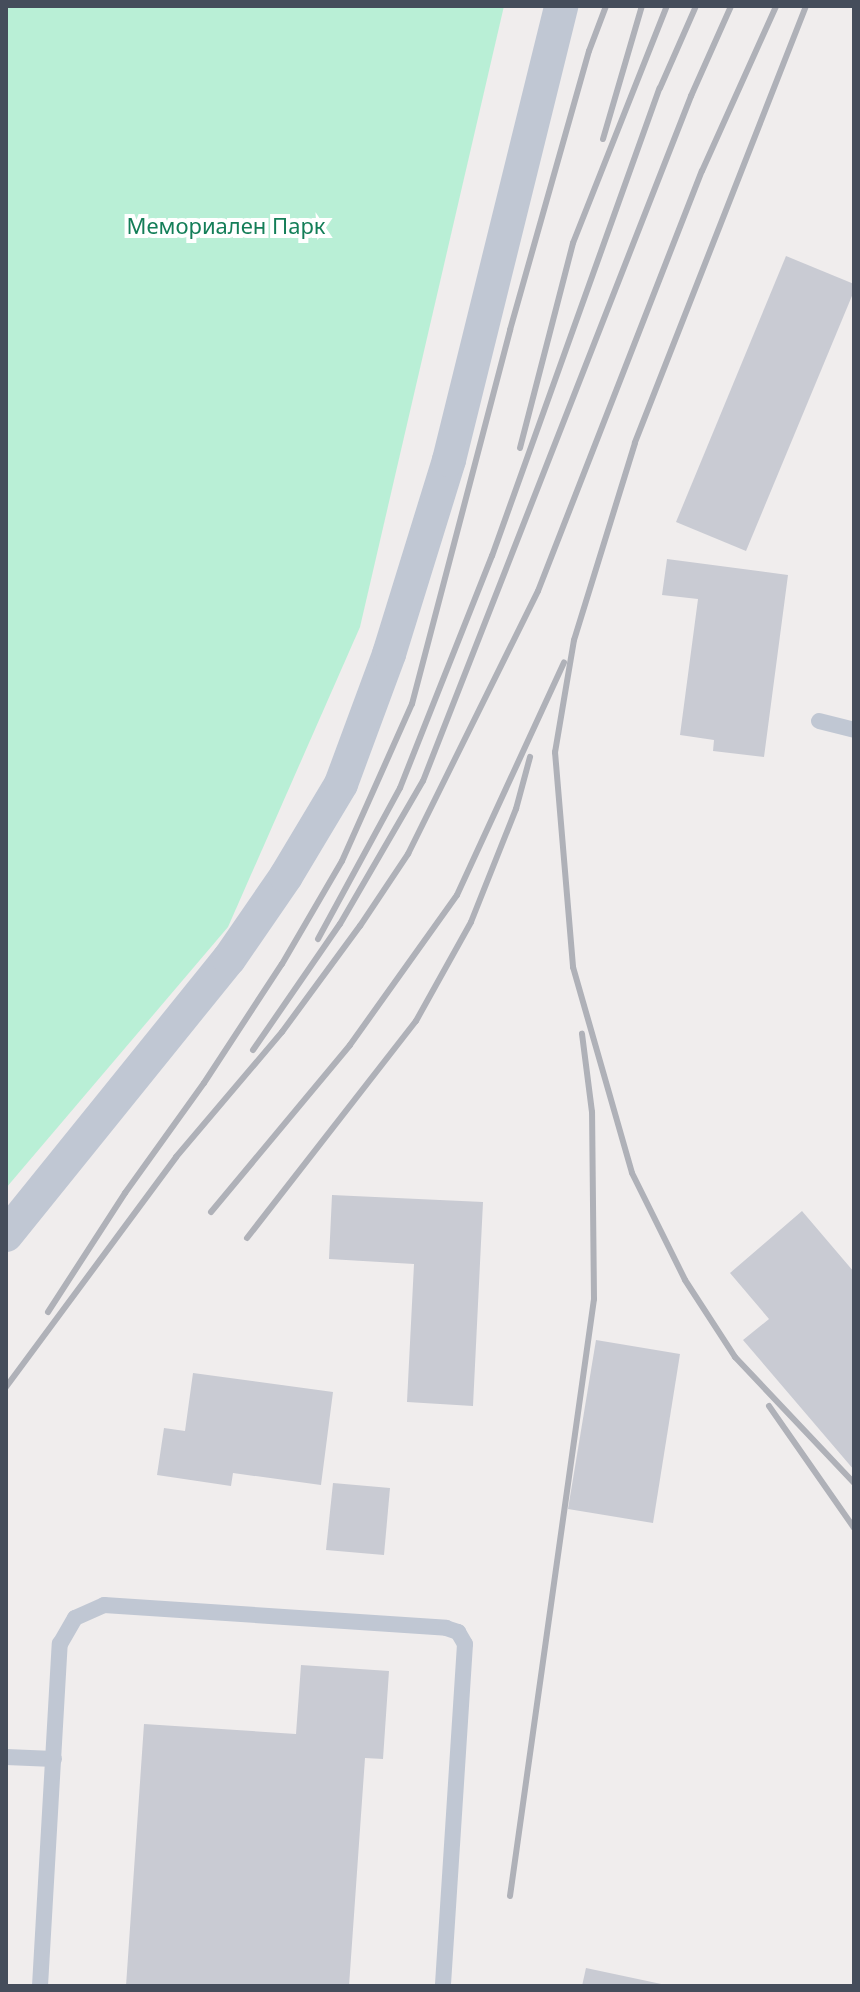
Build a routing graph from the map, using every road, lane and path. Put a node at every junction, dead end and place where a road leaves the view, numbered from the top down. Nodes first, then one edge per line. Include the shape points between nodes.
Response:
1 (561, 6) edge
2 (819, 721) dead end
3 (854, 730) edge
4 (6, 1235) edge
5 (6, 1757) edge
6 (54, 1759) junction
7 (40, 1986) edge
8 (443, 1986) edge

1 - 4 street via 449,460 389,654 341,784 229,959
2 - 3 lane
5 - 6 lane
6 - 7 lane
6 - 8 lane via 60,1644 75,1618 104,1605 458,1632 465,1644

